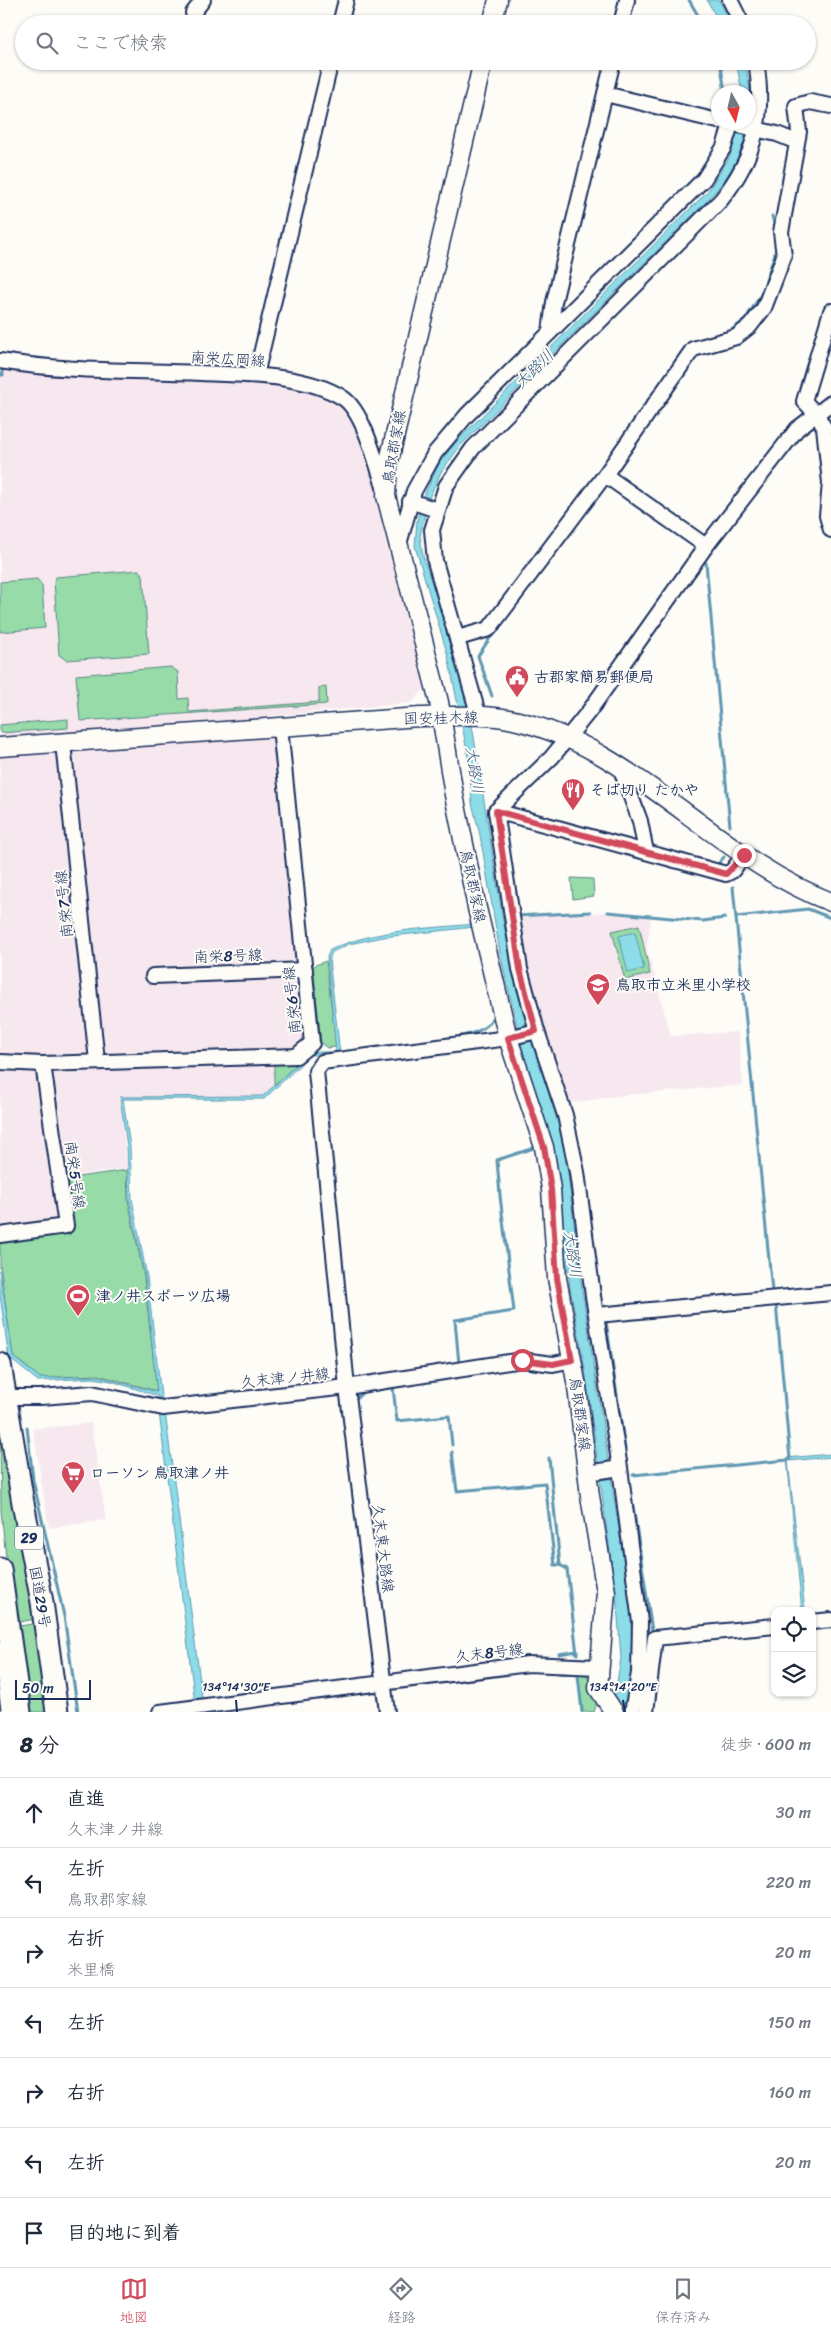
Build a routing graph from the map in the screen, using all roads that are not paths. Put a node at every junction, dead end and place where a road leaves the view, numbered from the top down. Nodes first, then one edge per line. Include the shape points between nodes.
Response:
1 (203, 0) edge
2 (346, 0) edge
3 (498, 0) edge
4 (627, 0) edge
5 (730, 0) edge
6 (193, 13) dead end
7 (342, 15) edge
8 (494, 15) edge
9 (623, 15) edge
10 (738, 15) edge
11 (329, 70) edge
12 (481, 70) edge
13 (611, 70) edge
14 (757, 70) edge
15 (605, 94) junction
16 (831, 106) edge
17 (711, 119) edge
18 (725, 130) edge
19 (757, 130) junction
20 (797, 142) junction
21 (831, 311) edge
22 (550, 332) junction
23 (0, 361) edge
24 (256, 375) junction
25 (831, 403) edge
26 (816, 415) junction
27 (605, 475) junction
28 (386, 496) junction
29 (410, 500) junction
30 (437, 510) junction
31 (831, 530) edge
32 (400, 544) junction
33 (706, 546) junction
34 (458, 638) junction
35 (448, 717) junction
36 (476, 717) junction
37 (280, 727) junction
38 (568, 738) junction
39 (63, 743) junction
40 (0, 747) edge
41 (620, 767) junction
42 (496, 811) junction
43 (646, 852) junction
44 (744, 855) junction
45 (831, 902) edge
46 (305, 970) junction
47 (153, 976) dead end
48 (536, 1031) junction
49 (511, 1037) junction
50 (97, 1061) junction
51 (0, 1062) edge
52 (43, 1064) junction
53 (0, 1235) edge
54 (831, 1293) edge
55 (597, 1315) junction
56 (572, 1360) junction
57 (0, 1364) edge
58 (346, 1387) junction
59 (3, 1397) edge
60 (618, 1468) junction
61 (590, 1473) junction
62 (23, 1503) junction
63 (0, 1576) edge
64 (831, 1620) edge
65 (816, 1622) edge
66 (771, 1626) edge
67 (0, 1650) edge
68 (598, 1667) junction
69 (383, 1683) junction
70 (609, 1705) edge
71 (9, 1712) edge
72 (20, 1712) edge
73 (57, 1712) edge
74 (67, 1712) edge
75 (160, 1712) edge
76 (387, 1712) edge
77 (632, 1712) edge
78 (646, 1712) edge

1 - 6 street
2 - 7 street
3 - 8 main road
4 - 9 street
5 - 10 street
11 - 24 street
12 - 28 main road, 鳥取郡家線 via 388,465
13 - 15 street
14 - 19 street via 761,104
15 - 17 street
15 - 22 street via 554,302
16 - 20 street via 810,102 796,106
18 - 22 street via 724,147 704,179
19 - 20 street
19 - 30 street via 746,164 721,200 473,448 452,476
20 - 27 street via 781,232 784,256 764,308 736,337 693,349
21 - 26 street via 804,401
22 - 29 street via 447,438 435,453
23 - 24 street, 南栄広岡線 via 76,369
24 - 28 street, 南栄広岡線 via 302,382 343,398 355,410
25 - 26 street
26 - 31 street via 824,427 828,453 827,516
26 - 33 street via 796,429
27 - 33 street
27 - 34 street via 489,629
28 - 32 main road, 鳥取郡家線
29 - 30 street
29 - 32 street
30 - 34 street via 432,530 435,560
32 - 35 main road, 鳥取郡家線
33 - 38 street
34 - 36 street
35 - 36 main road, 国安桂木線
35 - 37 main road, 国安桂木線
35 - 49 main road, 鳥取郡家線 via 454,795 477,908
36 - 38 main road, 国安桂木線 via 517,721
37 - 39 main road, 国安桂木線
37 - 46 street, 南栄6号線
38 - 41 main road, 国安桂木線
38 - 42 street
39 - 40 main road, 国安桂木線
39 - 50 street, 南栄7号線
41 - 43 street via 640,822
41 - 44 main road, 国安桂木線
42 - 43 street
42 - 48 street via 520,969
43 - 44 street via 726,874
44 - 45 main road, 国安桂木線 via 775,876
46 - 47 street, 南栄8号線
46 - 50 street, 南栄6号線 via 312,1042 296,1056
48 - 49 street, 久末東大路線
48 - 55 street via 574,1152
49 - 56 main road, 鳥取郡家線 via 544,1147 551,1189 557,1278
49 - 58 street, 久末東大路線 via 322,1062 316,1071
50 - 52 street, 南栄6号線
51 - 52 street, 南栄6号線
52 - 53 street, 南栄5号線 via 66,1226
54 - 55 street
55 - 60 street
56 - 58 street, 久末津ノ井線 via 553,1364 522,1360
56 - 61 main road, 鳥取郡家線
57 - 59 highway, 国道29号 / 29
58 - 59 street, 久末津ノ井線 via 163,1408 92,1393
58 - 69 street, 久末東大路線
59 - 62 highway, 国道29号 / 29
60 - 61 street
60 - 77 street via 640,1622 639,1673
61 - 68 main road, 鳥取郡家線 via 606,1592
62 - 73 highway, 国道29号 / 29 via 42,1602
62 - 74 street via 51,1606
63 - 72 highway
64 - 65 street
66 - 78 street via 655,1638
67 - 71 street
68 - 69 street, 久末8号線 via 528,1664
68 - 70 main road, 鳥取郡家線 via 598,1688
69 - 75 street, 久末8号線
69 - 76 street, 久末東大路線

